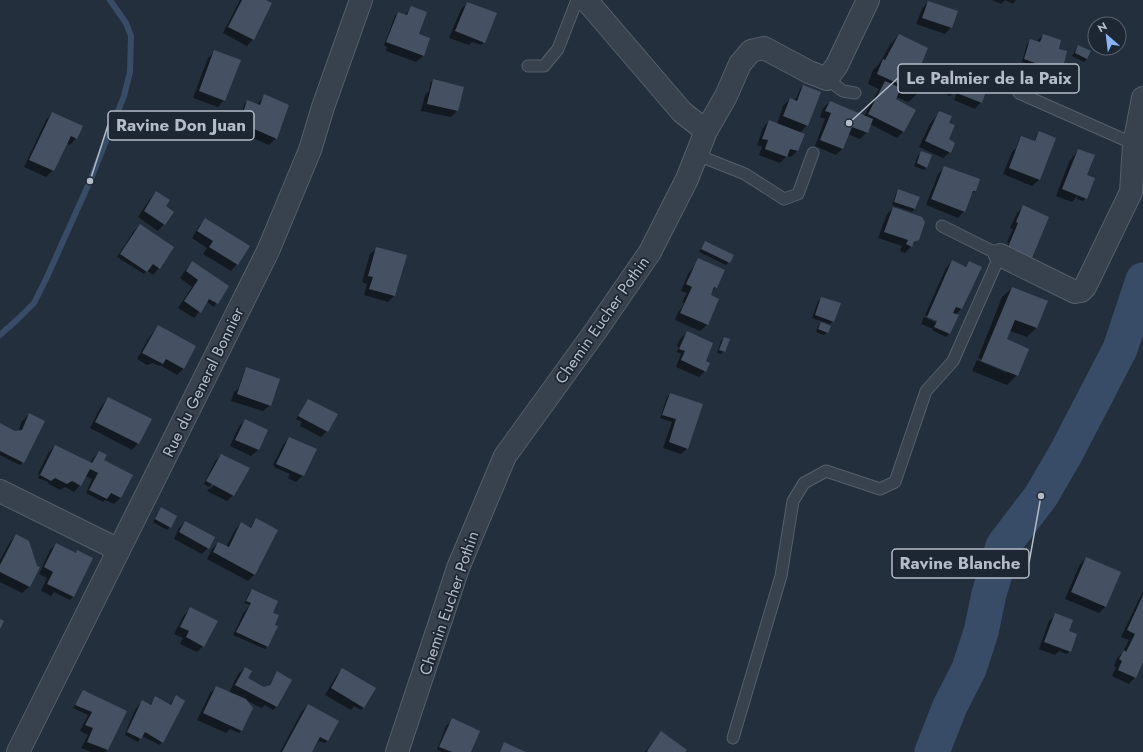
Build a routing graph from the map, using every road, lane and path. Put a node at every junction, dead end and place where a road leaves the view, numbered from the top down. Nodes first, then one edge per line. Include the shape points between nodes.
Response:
1 (361, 0) edge
2 (577, 0) edge
3 (586, 0) edge
4 (868, 0) edge
5 (528, 66) dead end
6 (827, 80) junction
7 (854, 93) dead end
8 (1019, 93) dead end
9 (1143, 98) edge
10 (706, 131) junction
11 (1134, 144) junction
12 (812, 153) dead end
13 (697, 155) junction
14 (942, 226) dead end
15 (1000, 255) junction
16 (0, 491) edge
17 (119, 550) junction
18 (733, 738) dead end
19 (18, 752) edge
20 (396, 752) edge

1 - 17 street, Rue du General Bonnier via 310,150 268,251
2 - 5 lane via 558,49 544,66
3 - 10 street via 682,112
4 - 6 street via 837,65
6 - 7 lane via 843,91
6 - 10 street, Chemin Eucher Pothin via 764,48 751,51 740,64
8 - 11 lane
9 - 11 street
10 - 13 street, Chemin Eucher Pothin
11 - 15 street via 1131,192 1081,291 1075,292
12 - 13 lane via 798,194 784,199 745,174
13 - 20 street, Chemin Eucher Pothin via 650,252 505,456 458,568
14 - 15 lane
15 - 18 lane via 953,361 926,391 895,482 880,489 826,471 804,483 793,501 781,576
16 - 17 street
17 - 19 street, Rue du General Bonnier

